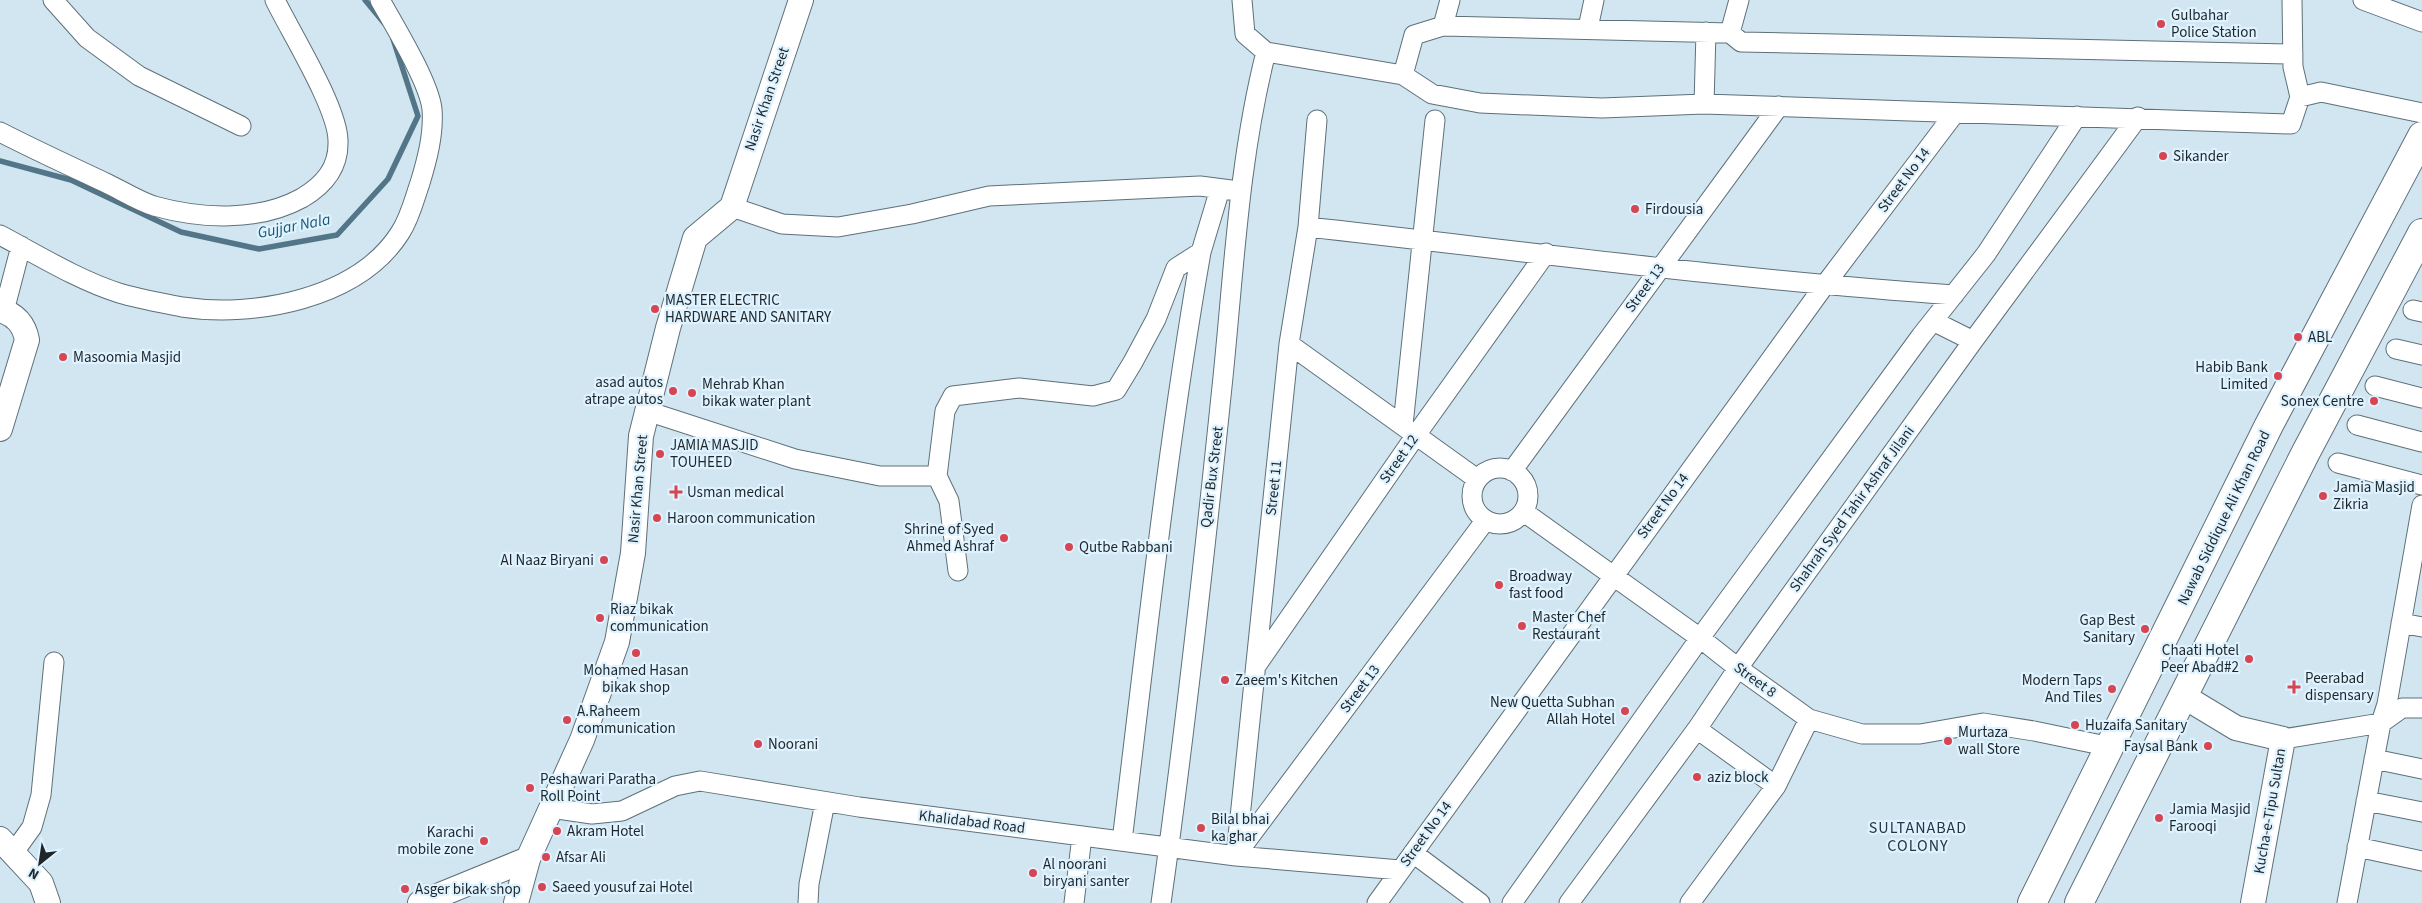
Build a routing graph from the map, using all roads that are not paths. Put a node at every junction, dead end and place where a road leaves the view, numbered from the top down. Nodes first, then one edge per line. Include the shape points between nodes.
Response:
1 (53, 0) edge
2 (275, 0) edge
3 (380, 0) edge
4 (801, 0) edge
5 (1242, 0) edge
6 (1450, 0) edge
7 (1594, 0) edge
8 (1738, 0) edge
9 (2292, 0) edge
10 (2363, 0) edge
11 (2422, 22) edge
12 (1443, 26) junction
13 (1588, 28) junction
14 (1706, 32) junction
15 (1730, 32) junction
16 (1266, 52) junction
17 (2292, 54) junction
18 (1402, 75) junction
19 (2300, 97) junction
20 (1704, 104) junction
21 (1779, 106) junction
22 (1955, 113) junction
23 (2422, 113) edge
24 (2076, 116) junction
25 (2138, 117) junction
26 (1317, 120) dead end
27 (1435, 120) dead end
28 (241, 126) dead end
29 (0, 132) edge
30 (2422, 136) edge
31 (1220, 189) junction
32 (1243, 191) junction
33 (732, 207) junction
34 (1308, 227) junction
35 (2422, 233) edge
36 (0, 235) edge
37 (1423, 240) junction
38 (21, 246) junction
39 (1201, 252) junction
40 (1546, 253) junction
41 (1658, 269) junction
42 (1824, 286) junction
43 (1954, 295) junction
44 (2, 311) edge
45 (1932, 321) junction
46 (1973, 341) junction
47 (1289, 344) junction
48 (2396, 349) dead end
49 (2422, 355) edge
50 (2374, 386) dead end
51 (2422, 398) edge
52 (647, 411) junction
53 (2357, 425) dead end
54 (0, 430) edge
55 (1409, 430) junction
56 (2422, 442) edge
57 (2338, 462) dead end
58 (1512, 471) junction
59 (937, 476) junction
60 (1477, 479) junction
61 (2422, 485) edge
62 (2422, 505) edge
63 (1524, 512) junction
64 (1485, 521) junction
65 (2419, 534) edge
66 (958, 571) dead end
67 (1613, 575) junction
68 (2416, 579) edge
69 (2401, 623) junction
70 (2422, 627) edge
71 (1700, 638) junction
72 (54, 662) dead end
73 (1255, 667) junction
74 (1738, 668) junction
75 (2183, 696) junction
76 (2422, 708) edge
77 (1809, 719) junction
78 (2381, 723) junction
79 (1697, 729) junction
80 (2283, 739) junction
81 (2111, 747) junction
82 (2374, 759) junction
83 (2422, 769) edge
84 (1776, 786) junction
85 (2366, 801) junction
86 (826, 802) junction
87 (551, 808) junction
88 (2422, 812) edge
89 (1082, 836) junction
90 (1122, 842) junction
91 (7, 846) edge
92 (1170, 847) junction
93 (2357, 847) junction
94 (1413, 853) junction
95 (1236, 856) junction
96 (528, 859) junction
97 (2422, 860) edge
98 (1400, 870) junction
99 (48, 903) edge
100 (420, 903) edge
101 (516, 903) edge
102 (808, 903) edge
103 (1074, 903) edge
104 (1162, 903) edge
105 (1377, 903) edge
106 (1480, 903) edge
107 (1512, 903) edge
108 (1569, 903) edge
109 (1690, 903) edge
110 (2032, 903) edge
111 (2079, 903) edge
112 (2253, 903) edge
113 (2347, 903) edge

1 - 28 street via 87,38 139,76
2 - 29 street via 322,92 338,141 330,176 316,190 290,204 231,216 201,215 153,205
3 - 38 street via 420,76 432,108 430,145 400,233 363,270 290,304 250,310 206,309 119,293
4 - 33 street, Nasir Khan Street
5 - 16 street via 1245,34
6 - 12 street
7 - 13 street
8 - 15 street
9 - 17 street
10 - 11 street
12 - 13 street
12 - 18 street via 1414,35
13 - 14 street
14 - 15 street
14 - 20 street
15 - 17 street via 1741,42
16 - 18 street
16 - 32 street, Qadir Bux Street via 1258,81
17 - 19 street
18 - 20 street via 1432,94 1480,103 1602,108
19 - 23 street via 2321,92
19 - 25 street via 2292,124
20 - 21 street
21 - 22 street
21 - 41 street, Street 13
22 - 24 street
22 - 42 street, Street No 14
24 - 25 street
24 - 43 street via 1986,254
25 - 46 street, Shahrah Syed Tahir Ashraf Jilani
26 - 34 street, Street 11
27 - 37 street
30 - 81 main road, Nawab Siddique Ali Khan Road via 2269,426
31 - 32 street
31 - 33 street via 1200,186 989,196 838,227 782,224
31 - 39 street
32 - 92 street, Qadir Bux Street
33 - 52 street, Nasir Khan Street via 695,238
34 - 37 street
34 - 47 street, Street 11
35 - 75 main road via 2306,452
36 - 38 street
37 - 40 street
37 - 55 street
38 - 44 street
39 - 59 street via 1176,268 1156,319 1116,390 1093,396 1019,388 954,396 945,411
39 - 90 street via 1152,594
40 - 41 street
40 - 55 street, Street 12
41 - 42 street
41 - 58 street, Street 13
42 - 43 street
42 - 67 street, Street No 14
43 - 45 street
44 - 54 street via 16,318 24,327 27,340
45 - 46 street
45 - 71 street
46 - 74 street, Shahrah Syed Tahir Ashraf Jilani
47 - 55 street
47 - 73 street, Street 11
48 - 49 street
50 - 51 street
52 - 59 street via 795,460 880,476
52 - 87 street, Nasir Khan Street via 641,436 633,553 617,642 582,740
53 - 56 street
55 - 60 street
55 - 73 street, Street 12
57 - 61 street
58 - 60 street via 1490,470
58 - 63 street via 1527,490
59 - 66 street via 949,502
60 - 64 street via 1471,498 1473,508
62 - 65 street
63 - 64 street via 1508,524 1494,525
63 - 67 street, Street 8
64 - 95 street, Street 13
65 - 68 street
67 - 71 street, Street 8
67 - 94 street, Street No 14
68 - 69 street
69 - 70 street
69 - 78 street
71 - 74 street, Street 8
71 - 107 street
72 - 91 street via 40,795 32,827
73 - 95 street, Street 11
74 - 77 street, Street 8
74 - 79 street, Shahrah Syed Tahir Ashraf Jilani
75 - 80 street, Kucha-e-Tipu Sultan via 2236,728
75 - 111 main road
76 - 78 street via 2402,708
77 - 81 street, Street 8 via 1862,734 1920,734 1983,723
77 - 84 street
78 - 80 street
78 - 82 street
79 - 84 street
79 - 108 street, Shahrah Syed Tahir Ashraf Jilani
80 - 112 street, Kucha-e-Tipu Sultan
81 - 110 main road, Nawab Siddique Ali Khan Road
82 - 83 street
82 - 85 street
84 - 109 street
85 - 88 street
85 - 93 street
86 - 87 street, Khalidabad Road via 700,781 675,786 622,811 592,814
86 - 89 street, Khalidabad Road
86 - 102 street
87 - 96 street, Nasir Khan Street
89 - 90 street, Khalidabad Road
89 - 103 street
90 - 92 street, Khalidabad Road
91 - 99 street via 41,883
92 - 95 street, Khalidabad Road
92 - 104 street, Qadir Bux Street
93 - 97 street
93 - 113 street
94 - 98 street, Street No 14
94 - 106 street
95 - 98 street, Khalidabad Road
96 - 100 street
96 - 101 street, Nasir Khan Street
98 - 105 street, Street No 14

